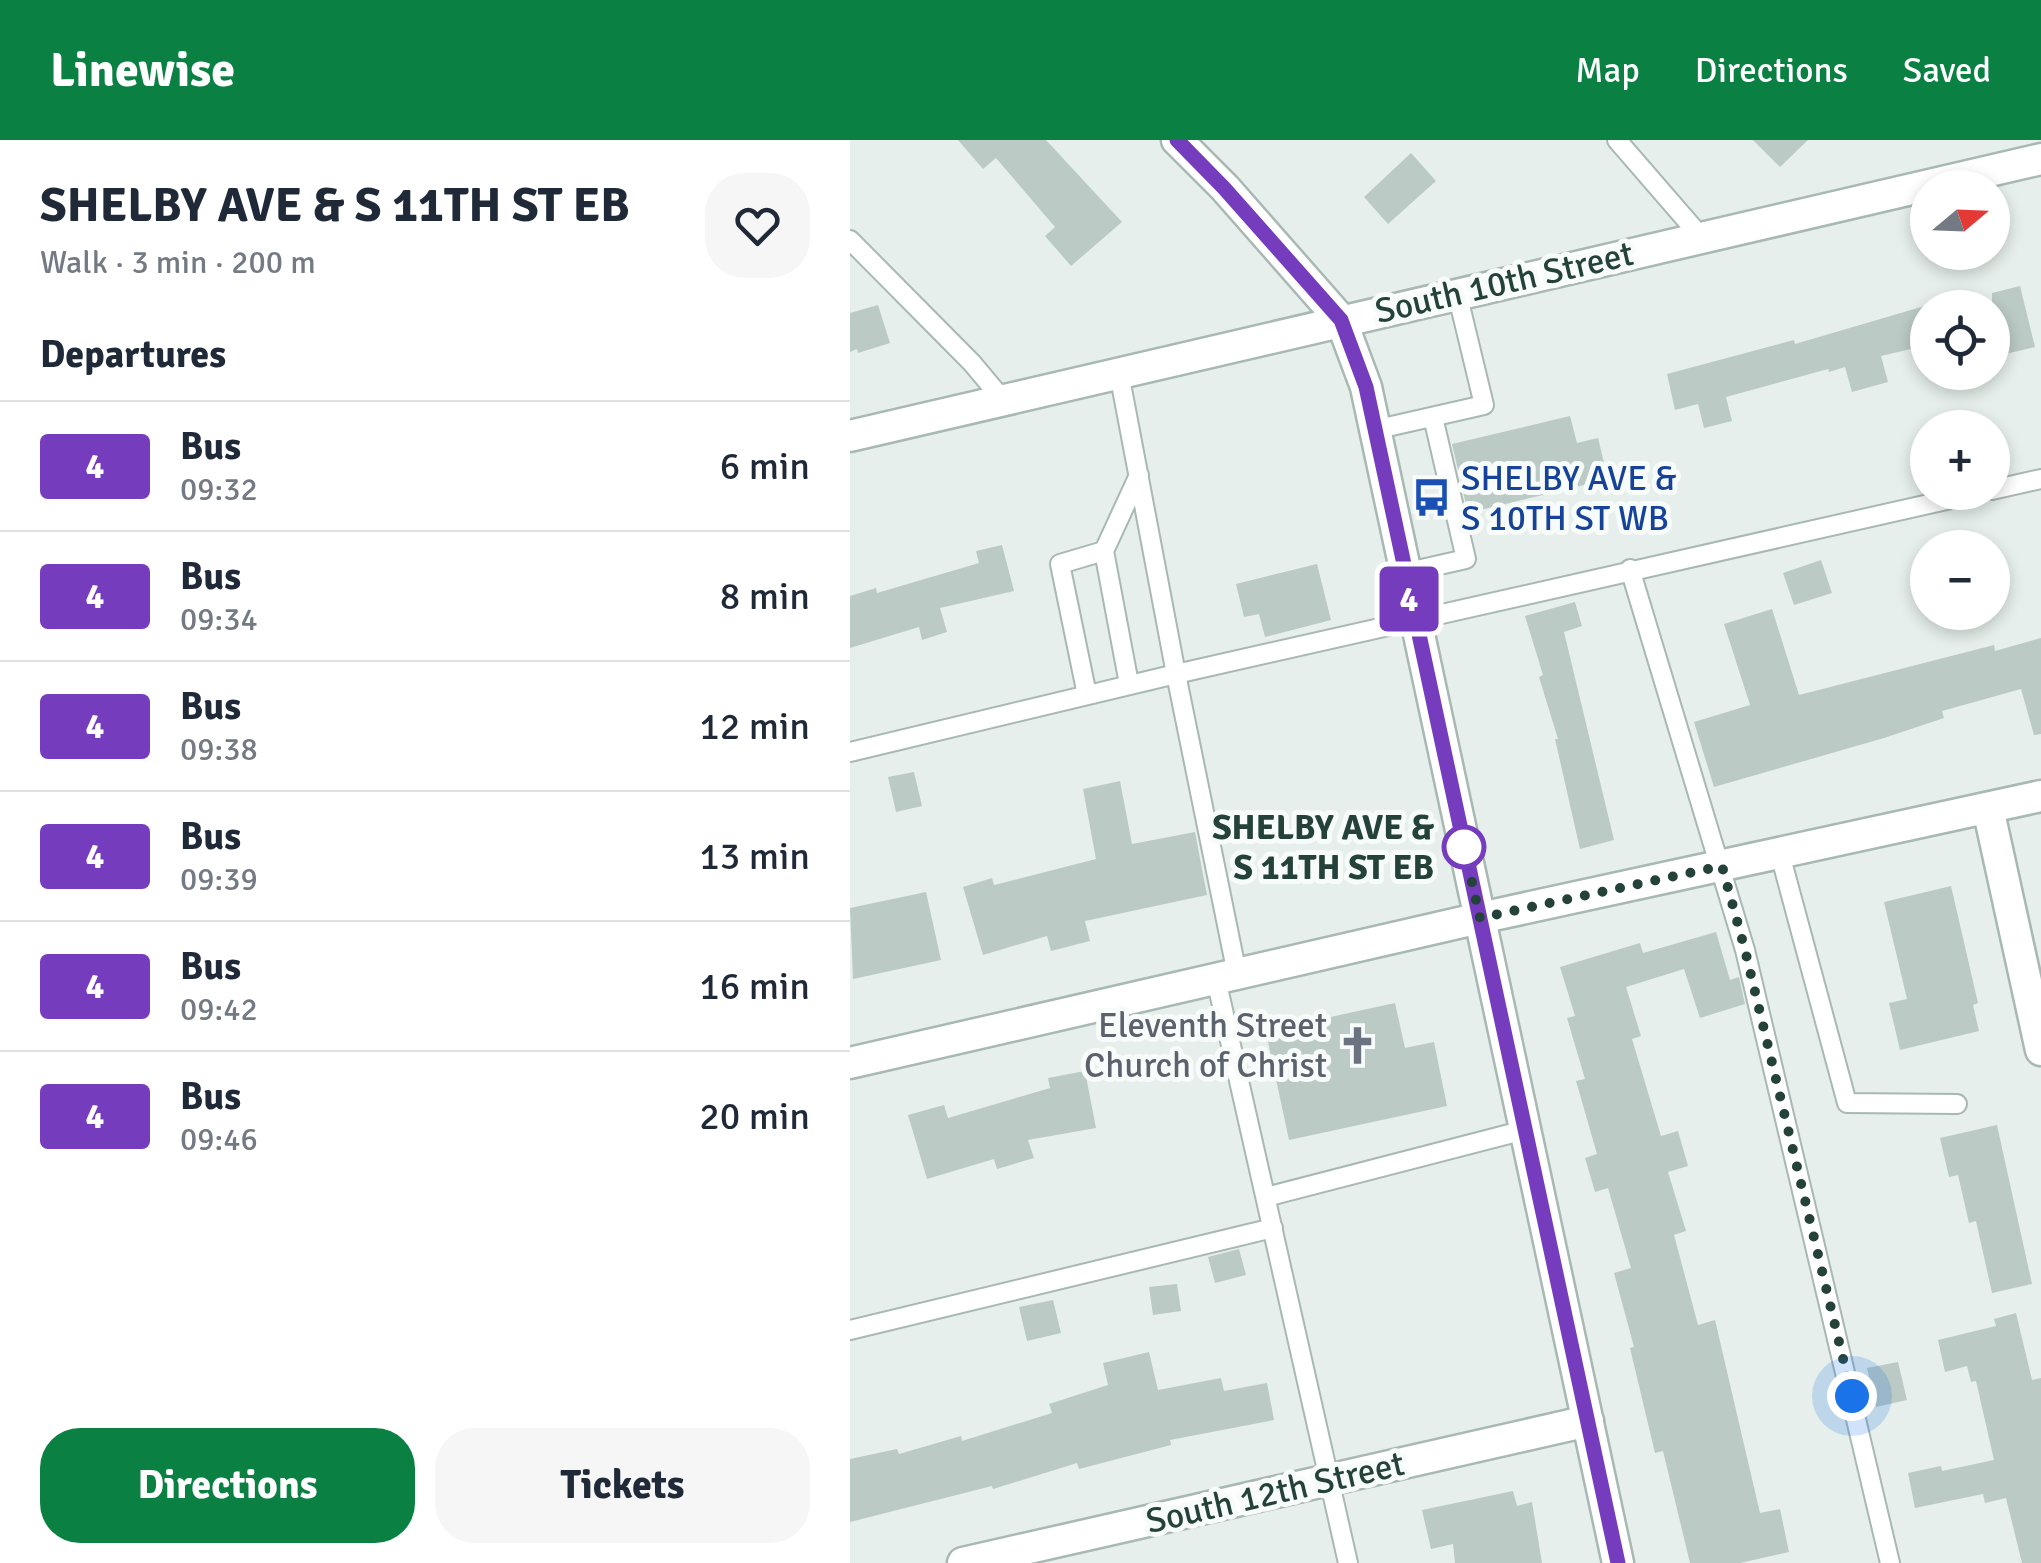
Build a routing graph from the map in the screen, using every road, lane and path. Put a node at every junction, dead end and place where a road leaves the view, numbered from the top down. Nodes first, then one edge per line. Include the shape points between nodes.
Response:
1 (1177, 140) edge
2 (1617, 140) edge
3 (2024, 154) edge
4 (1702, 237) junction
5 (850, 240) edge
6 (1458, 293) junction
7 (1341, 320) junction
8 (1119, 372) junction
9 (1003, 400) junction
10 (1433, 417) junction
11 (1374, 430) junction
12 (850, 436) edge
13 (1139, 474) junction
14 (2041, 480) edge
15 (2010, 486) edge
16 (1910, 508) edge
17 (1104, 552) junction
18 (1630, 570) junction
19 (1404, 573) junction
20 (1413, 619) junction
21 (1176, 674) junction
22 (1129, 684) junction
23 (1086, 695) junction
24 (850, 752) edge
25 (2041, 796) edge
26 (1988, 808) junction
27 (1780, 854) junction
28 (1722, 866) junction
29 (1480, 918) junction
30 (1227, 976) junction
31 (2039, 1035) edge
32 (850, 1063) edge
33 (1957, 1104) dead end
34 (1526, 1130) junction
35 (1266, 1197) junction
36 (1273, 1228) junction
37 (850, 1330) edge
38 (1588, 1421) junction
39 (1330, 1479) junction
40 (963, 1563) edge
41 (1348, 1563) edge
42 (1618, 1563) edge
43 (1890, 1563) edge

1 - 7 street
2 - 4 lane
3 - 4 street, South 10th Street
4 - 6 street, South 10th Street
5 - 9 lane
6 - 7 street, South 10th Street
6 - 10 lane via 1484,406
7 - 8 street, South 10th Street
7 - 11 street
8 - 9 street, South 10th Street
8 - 13 lane
9 - 12 street, South 10th Street
10 - 11 lane
10 - 19 lane via 1466,559
11 - 19 street
13 - 17 lane
13 - 21 lane
14 - 15 lane
16 - 18 lane
17 - 22 lane
17 - 23 lane via 1060,564
18 - 20 lane
18 - 28 lane
19 - 20 street
20 - 21 lane
20 - 29 street
21 - 22 lane
21 - 30 lane
22 - 23 lane
23 - 24 lane
25 - 26 street
26 - 27 street
26 - 31 street
27 - 28 street
27 - 33 lane via 1847,1103
28 - 29 street
28 - 43 lane
29 - 30 street
29 - 34 street
30 - 32 street
30 - 35 lane
34 - 35 lane
34 - 38 street
35 - 36 lane
36 - 37 lane
36 - 39 lane
38 - 39 street, South 12th Street
38 - 42 street
39 - 40 street, South 12th Street
39 - 41 lane

